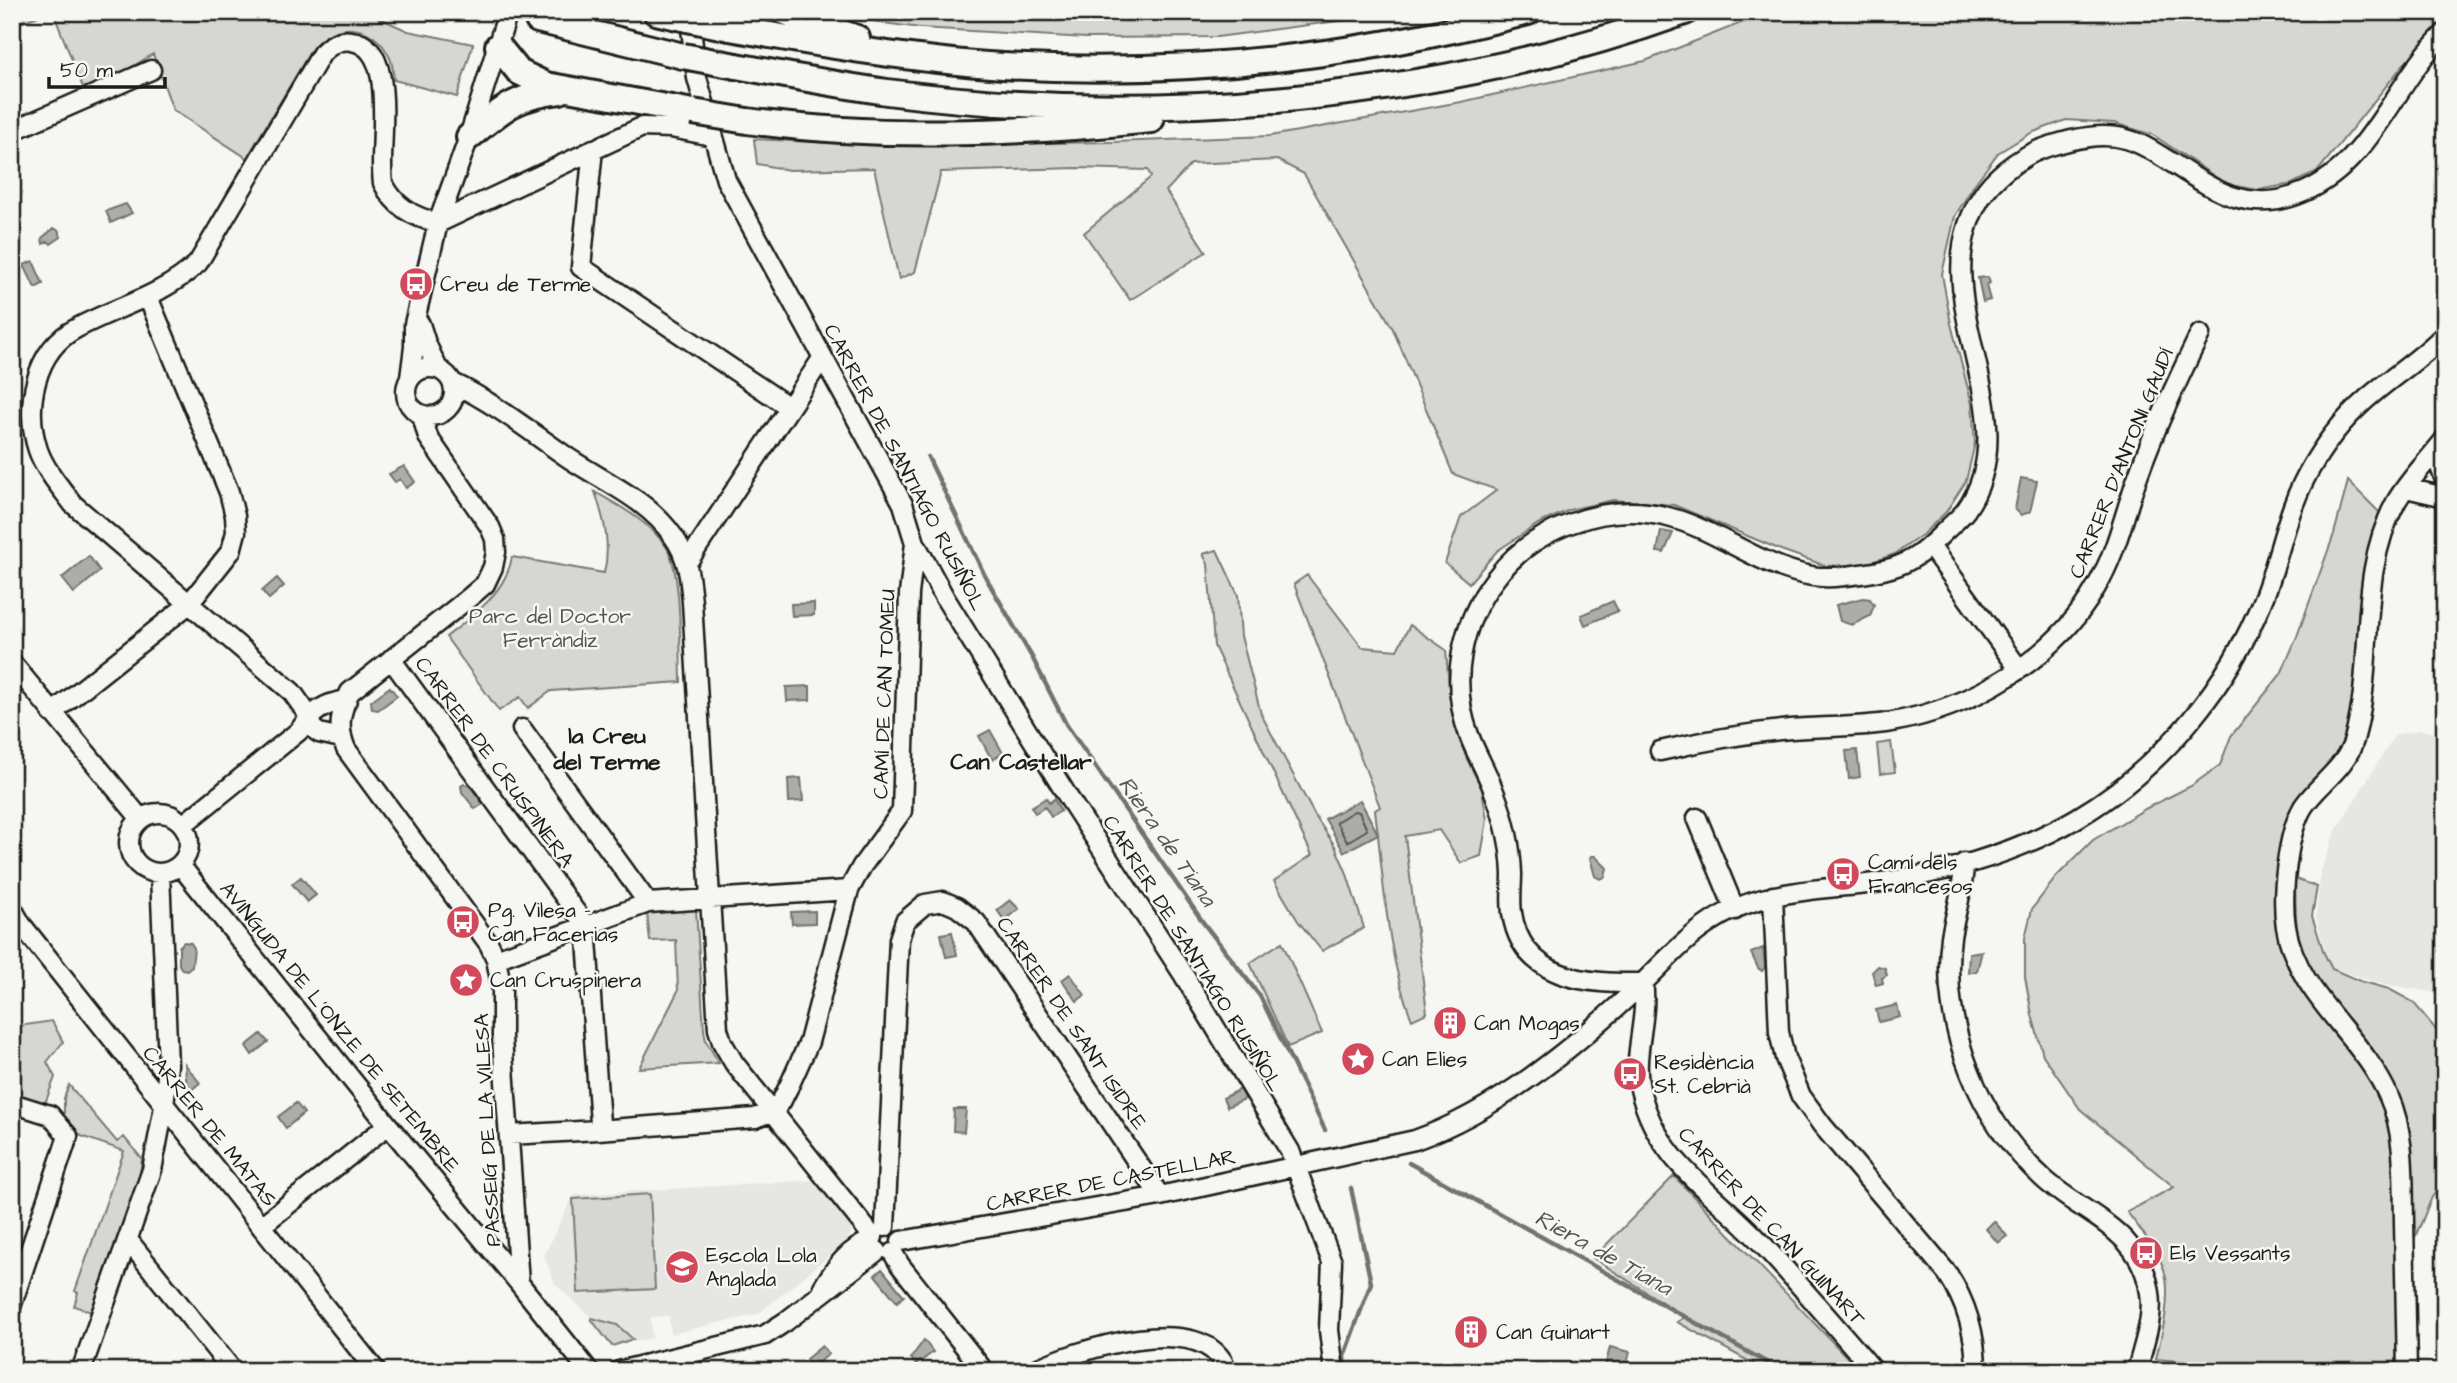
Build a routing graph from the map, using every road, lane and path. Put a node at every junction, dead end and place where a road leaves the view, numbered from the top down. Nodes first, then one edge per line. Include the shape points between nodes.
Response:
1 (508, 12) edge
2 (785, 12) edge
3 (1528, 12) edge
4 (1685, 12) edge
5 (674, 14) edge
6 (538, 20) tunnel mouth
7 (2445, 33) edge
8 (498, 46) junction
9 (907, 57) junction
10 (151, 70) dead end
11 (572, 90) junction
12 (1250, 101) junction
13 (12, 131) edge
14 (712, 136) junction
15 (469, 137) junction
16 (593, 149) junction
17 (438, 223) junction
18 (148, 297) junction
19 (417, 314) junction
20 (2200, 334) dead end
21 (2445, 334) edge
22 (823, 357) junction
23 (438, 369) junction
24 (410, 378) junction
25 (453, 383) junction
26 (482, 399) junction
27 (789, 407) junction
28 (447, 409) junction
29 (422, 416) junction
30 (2440, 446) edge
31 (439, 452) junction
32 (2445, 480) edge
33 (2406, 488) junction
34 (2445, 497) edge
35 (915, 543) junction
36 (1930, 546) junction
37 (687, 563) junction
38 (189, 604) junction
39 (391, 659) junction
40 (12, 663) edge
41 (2019, 669) junction
42 (346, 700) junction
43 (52, 713) junction
44 (307, 725) junction
45 (522, 729) dead end
46 (341, 730) junction
47 (1660, 751) dead end
48 (140, 818) junction
49 (1697, 818) dead end
50 (184, 824) junction
51 (1964, 863) junction
52 (180, 865) junction
53 (160, 874) junction
54 (849, 890) junction
55 (1773, 896) junction
56 (709, 898) junction
57 (648, 903) junction
58 (12, 908) edge
59 (1735, 910) junction
60 (586, 926) junction
61 (496, 959) junction
62 (1664, 962) junction
63 (1599, 981) junction
64 (1643, 983) junction
65 (12, 1103) edge
66 (164, 1107) junction
67 (773, 1111) junction
68 (388, 1125) junction
69 (597, 1130) junction
70 (509, 1135) junction
71 (1295, 1168) junction
72 (1160, 1196) junction
73 (261, 1226) junction
74 (128, 1240) junction
75 (883, 1241) junction
76 (519, 1283) junction
77 (12, 1304) edge
78 (80, 1371) edge
79 (233, 1371) edge
80 (376, 1371) edge
81 (589, 1371) edge
82 (619, 1371) edge
83 (984, 1371) edge
84 (1032, 1371) edge
85 (1227, 1371) edge
86 (1334, 1371) edge
87 (1874, 1371) edge
88 (1976, 1371) edge
89 (2137, 1371) edge
90 (2407, 1371) edge

1 - 8 street
2 - 9 highway
3 - 9 highway via 1379,45 1283,59 1131,68
4 - 12 highway via 1510,63 1358,90
5 - 9 highway, bridge via 730,28
5 - 14 street, CARRER DE SANTIAGO RUSIÑOL
6 - 12 highway, bridge via 683,56 889,92 1032,104 1178,106
7 - 36 street via 2428,50 2362,146 2342,168 2302,193 2255,202 2234,198 2143,146 2096,136 2039,149 1999,177 1970,218 1960,267 1984,403 1986,460 1965,511
8 - 11 highway via 519,72 546,85
8 - 15 street
10 - 13 street
11 - 12 highway, bridge via 747,121 836,131 980,132 1158,119
11 - 15 highway via 522,98
14 - 16 street via 649,127
14 - 22 street, CARRER DE SANTIAGO RUSIÑOL via 726,180
15 - 17 street
16 - 17 street
16 - 27 street via 581,267
17 - 18 street via 401,207 383,183 379,64 361,43 347,40 327,48 198,263 172,285
17 - 19 street
18 - 38 street via 235,516 231,551
18 - 38 street via 74,329 52,349 36,378 31,419 38,452 73,504
19 - 23 street
19 - 24 street
20 - 41 street, CARRER D'ANTONI GAUDÍ via 2161,414 2119,536 2095,589 2061,636
21 - 51 street via 2365,401 2313,463 2292,505 2265,593 2238,651 2170,743 2120,791 2076,819 2026,844
22 - 27 street
22 - 35 street, CARRER DE SANTIAGO RUSIÑOL via 903,504
23 - 24 street via 423,369
23 - 25 street
24 - 29 street via 407,400
25 - 26 street
25 - 28 street via 454,397
26 - 28 street
26 - 37 street via 637,500 671,533
27 - 37 street
28 - 29 street via 432,417
28 - 31 street via 438,436
29 - 31 street via 428,437
30 - 32 street
30 - 33 street
31 - 39 street via 490,527 496,552 493,567 485,584
33 - 34 street
33 - 90 street via 2380,540 2353,744 2303,807 2295,825 2285,897 2293,954 2308,983 2364,1053 2390,1097 2399,1131
35 - 54 street, CAMÍ DE CAN TOMEU via 909,594 902,811
35 - 71 street, CARRER DE SANTIAGO RUSIÑOL via 1055,776 1183,974 1290,1151
36 - 41 street
36 - 63 street via 1887,569 1815,577 1783,568 1673,518 1623,511 1557,528 1514,556 1492,583 1467,628 1460,695 1467,731 1505,825 1514,924 1535,958 1556,974
37 - 56 street
38 - 43 street
38 - 44 street via 292,692
39 - 42 street
39 - 60 street, CARRER DE CRUSPINERA
40 - 43 street
41 - 47 street, CARRER D'ANTONI GAUDÍ via 1951,706 1920,717 1758,733
42 - 44 street via 327,705
42 - 46 street
43 - 48 street
44 - 46 street
44 - 50 street
45 - 57 street
46 - 61 street, PASSEIG DE LA VILESA via 346,749
48 - 50 street via 155,812 171,814
48 - 53 street via 131,828 130,853 147,872
49 - 59 street
50 - 52 street via 190,845
51 - 55 street via 1908,877
51 - 89 street via 1950,962 1950,993 1962,1049 1985,1104 2017,1151 2046,1181 2119,1233 2138,1256 2151,1304
52 - 53 street
52 - 68 street, AVINGUDA DE L'ONZE DE SETEMBRE
53 - 66 street via 168,1065
54 - 56 street
54 - 67 street, CAMÍ DE CAN TOMEU via 809,1042
55 - 59 street
55 - 88 street via 1779,1032 1801,1096 1958,1289 1972,1329
56 - 57 street
56 - 67 street via 722,1042
57 - 60 street
58 - 66 street, CARRER DE MATAS
59 - 62 street via 1709,923
60 - 61 street
60 - 69 street
61 - 70 street, PASSEIG DE LA VILESA via 502,990
62 - 63 street
62 - 64 street
63 - 64 street
64 - 71 street, CARRER DE CASTELLAR via 1561,1055 1499,1098 1422,1138
64 - 87 street, CARRER DE CAN GUINART via 1637,1073 1658,1136 1683,1170 1762,1244
65 - 77 street via 50,1115 68,1136
66 - 73 street, CARRER DE MATAS
66 - 74 street via 152,1170
67 - 69 street via 755,1118
67 - 75 street
68 - 73 street
68 - 76 street, AVINGUDA DE L'ONZE DE SETEMBRE
69 - 70 street
70 - 76 street, PASSEIG DE LA VILESA
71 - 72 street, CARRER DE CASTELLAR
71 - 86 street, CARRER DE SANTIAGO RUSIÑOL via 1332,1262 1329,1330
72 - 75 street, CARRER DE CASTELLAR
72 - 75 street, CARRER DE SANT ISIDRE via 976,922 943,901 925,904 905,921 899,939
73 - 80 street, CARRER DE MATAS
74 - 78 street
74 - 79 street
75 - 82 street, CARRER DE CASTELLAR via 773,1331
75 - 83 street
76 - 81 street
84 - 85 street via 1102,1345 1157,1338 1206,1345 1221,1358

